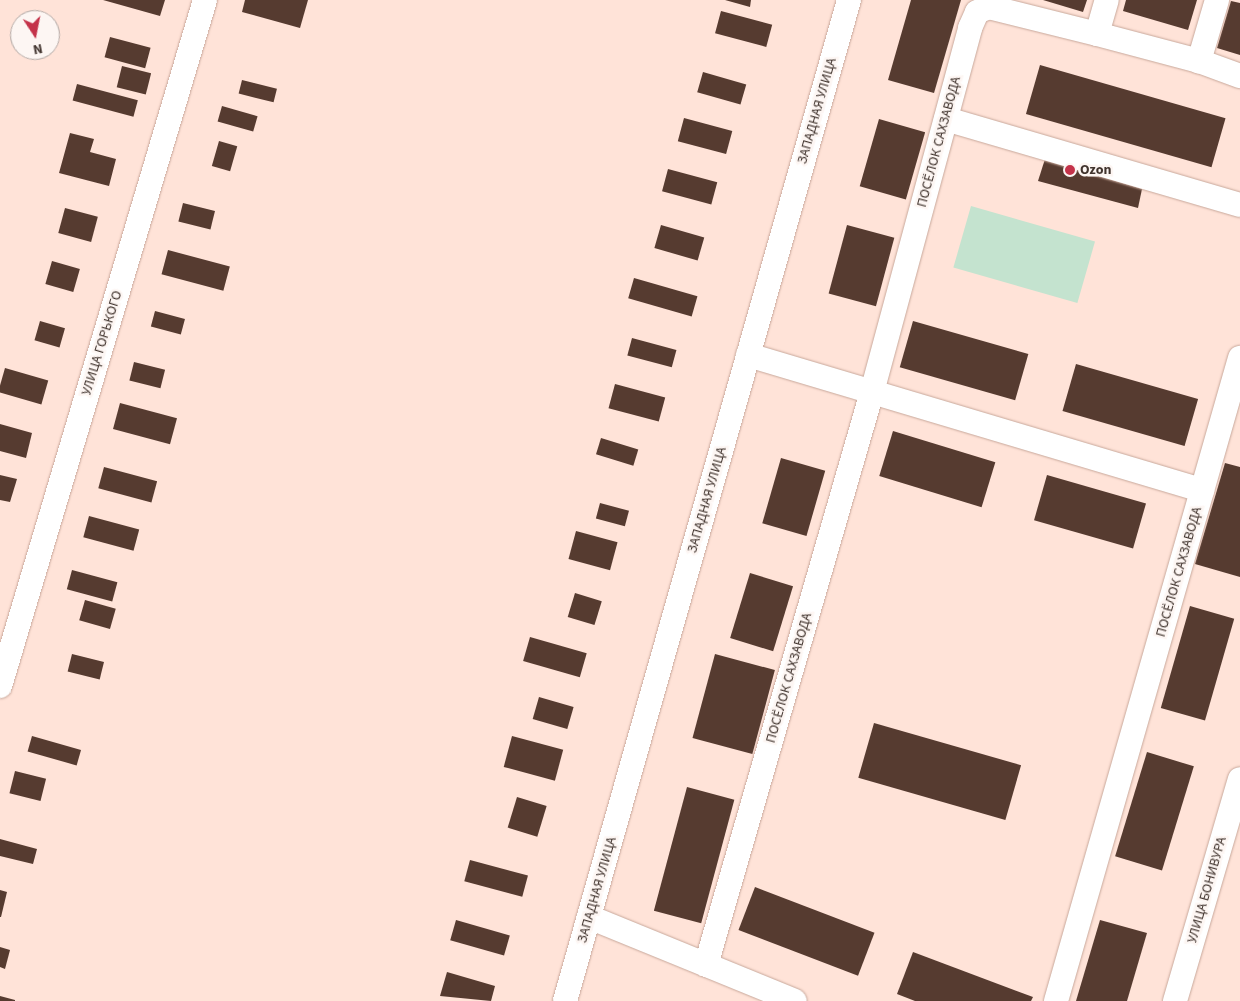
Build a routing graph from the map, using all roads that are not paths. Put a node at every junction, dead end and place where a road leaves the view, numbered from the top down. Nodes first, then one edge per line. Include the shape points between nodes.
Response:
1 (205, 0) edge
2 (849, 0) edge
3 (1107, 0) edge
4 (1218, 0) edge
5 (1096, 34) junction
6 (1199, 61) junction
7 (1240, 76) edge
8 (946, 118) junction
9 (1240, 205) edge
10 (748, 355) junction
11 (1240, 358) edge
12 (872, 392) junction
13 (1202, 490) junction
14 (0, 686) edge
15 (1240, 779) edge
16 (589, 917) junction
17 (706, 965) junction
18 (565, 1001) edge
19 (795, 1001) edge
20 (1056, 1001) edge
21 (1175, 1001) edge

1 - 14 street, УЛИЦА ГОРЬКОГО
2 - 10 street, ЗАПАДНАЯ УЛИЦА
3 - 5 street
4 - 6 street
5 - 6 street, ПОСЁЛОК САХЗАВОДА
5 - 8 street, ПОСЁЛОК САХЗАВОДА via 990,7 976,12
6 - 7 street, ПОСЁЛОК САХЗАВОДА
8 - 9 street
8 - 12 street, ПОСЁЛОК САХЗАВОДА
10 - 12 street, ПОСЁЛОК САХЗАВОДА
10 - 16 street, ЗАПАДНАЯ УЛИЦА
11 - 13 street, ПОСЁЛОК САХЗАВОДА
12 - 13 street, ПОСЁЛОК САХЗАВОДА
12 - 17 street, ПОСЁЛОК САХЗАВОДА
13 - 20 street, ПОСЁЛОК САХЗАВОДА
15 - 21 street, УЛИЦА БОНИВУРА
16 - 17 street
16 - 18 street, ЗАПАДНАЯ УЛИЦА
17 - 19 street

